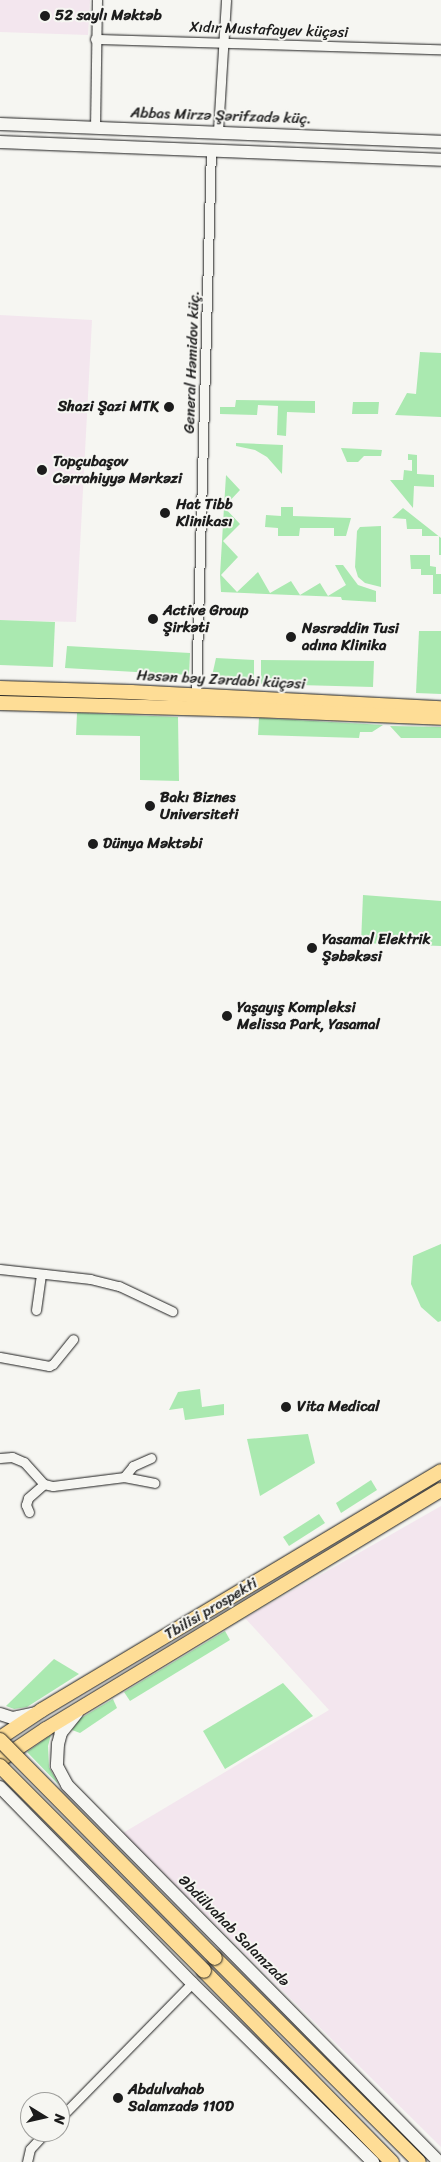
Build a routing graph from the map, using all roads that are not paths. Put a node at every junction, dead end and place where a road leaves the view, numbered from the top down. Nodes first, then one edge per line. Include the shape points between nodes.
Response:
1 (97, 0) edge
2 (226, 0) edge
3 (96, 39) junction
4 (224, 42) junction
5 (441, 49) edge
6 (0, 124) edge
7 (95, 128) junction
8 (177, 130) junction
9 (218, 131) junction
10 (0, 142) edge
11 (441, 142) edge
12 (176, 148) junction
13 (211, 149) junction
14 (441, 160) edge
15 (0, 688) edge
16 (57, 690) junction
17 (75, 690) junction
18 (196, 695) junction
19 (0, 703) edge
20 (57, 705) junction
21 (76, 706) junction
22 (441, 708) edge
23 (441, 718) edge
24 (0, 1269) edge
25 (41, 1274) junction
26 (36, 1310) dead end
27 (172, 1311) dead end
28 (73, 1339) dead end
29 (0, 1357) edge
30 (0, 1458) edge
31 (151, 1458) dead end
32 (441, 1472) edge
33 (124, 1477) junction
34 (154, 1483) dead end
35 (44, 1484) junction
36 (441, 1490) edge
37 (29, 1512) dead end
38 (82, 1707) junction
39 (42, 1710) junction
40 (0, 1714) edge
41 (0, 1739) edge
42 (0, 1760) edge
43 (0, 1766) edge
44 (0, 1786) edge
45 (84, 1803) junction
46 (46, 1834) junction
47 (192, 1983) junction
48 (70, 2108) edge
49 (37, 2142) edge
50 (27, 2162) edge
51 (373, 2162) edge
52 (392, 2162) edge
53 (419, 2162) edge
54 (439, 2162) edge

1 - 3 street
2 - 4 street
3 - 4 street, Xıdır Mustafayev küçəsi
3 - 7 street
4 - 5 street, Xıdır Mustafayev küçəsi
4 - 9 street
6 - 7 main road, Abbas Mirzə Şərifzadə küç.
7 - 8 main road, Abbas Mirzə Şərifzadə küç.
8 - 9 main road, Abbas Mirzə Şərifzadə küç.
8 - 12 main road
9 - 11 main road, Abbas Mirzə Şərifzadə küç.
10 - 12 main road
12 - 13 main road
13 - 14 main road
13 - 18 street, General Həmidov küç.
15 - 16 main road, Həsən bəy Zərdabi küçəsi
16 - 17 main road, Həsən bəy Zərdabi küçəsi
16 - 20 main road
17 - 18 main road, Həsən bəy Zərdabi küçəsi
17 - 21 main road
18 - 22 main road, Həsən bəy Zərdabi küçəsi
19 - 20 main road, Həsən bəy Zərdabi küçəsi
20 - 21 main road, Həsən bəy Zərdabi küçəsi
21 - 23 main road, Həsən bəy Zərdabi küçəsi
24 - 25 street
25 - 26 street
25 - 27 street via 90,1279 119,1286
28 - 29 street via 49,1366
30 - 35 street via 12,1457 24,1462
31 - 33 street via 130,1468
32 - 39 main road, Tbilisi prospekti
33 - 34 street
33 - 35 street via 53,1486
35 - 37 street via 28,1498
36 - 38 main road, Tbilisi prospekti
38 - 42 main road, Tbilisi prospekti
38 - 45 main road, Əbdülvahab Salamzadə via 61,1732 56,1756 62,1776
39 - 40 main road via 12,1718
39 - 41 main road, Tbilisi prospekti
41 - 53 main road, bridge
43 - 52 main road, bridge
44 - 46 main road
45 - 46 main road via 65,1793 45,1798 39,1812
45 - 54 main road, Əbdülvahab Salamzadə
46 - 47 main road
47 - 48 street
47 - 51 main road
49 - 50 street via 30,2149

